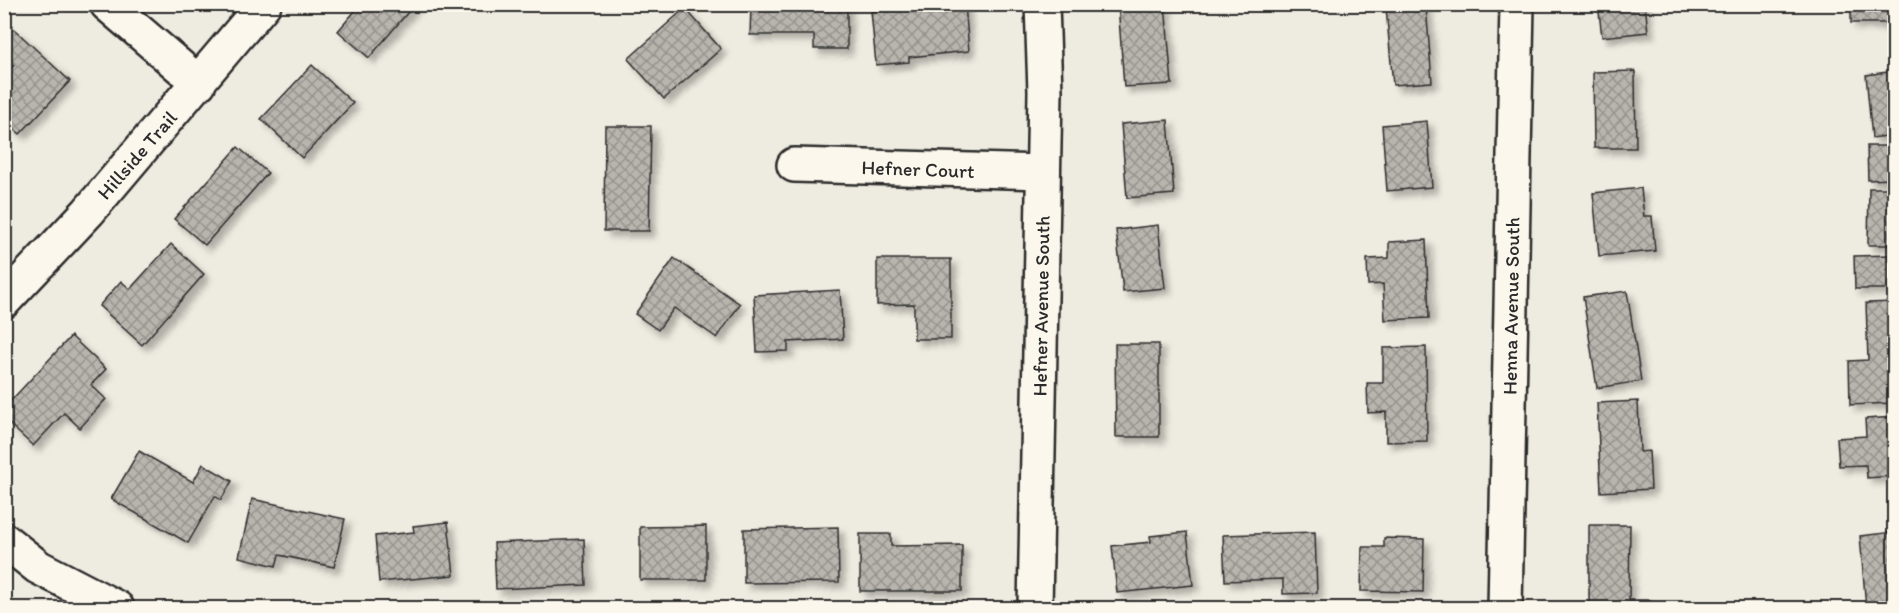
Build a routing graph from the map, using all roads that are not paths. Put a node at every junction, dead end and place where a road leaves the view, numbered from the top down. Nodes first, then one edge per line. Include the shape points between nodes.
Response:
1 (107, 4) edge
2 (264, 4) edge
3 (1042, 4) edge
4 (1517, 4) edge
5 (199, 83) junction
6 (794, 165) dead end
7 (1043, 172) junction
8 (4, 301) edge
9 (4, 540) edge
10 (117, 609) edge
11 (1035, 609) edge
12 (1505, 609) edge

1 - 5 street
2 - 5 street, Hillside Trail
3 - 7 street, Hefner Avenue South
4 - 12 street, Henna Avenue South
5 - 8 street, Hillside Trail via 88,212
6 - 7 street, Hefner Court
7 - 11 street, Hefner Avenue South
9 - 10 street via 38,567

